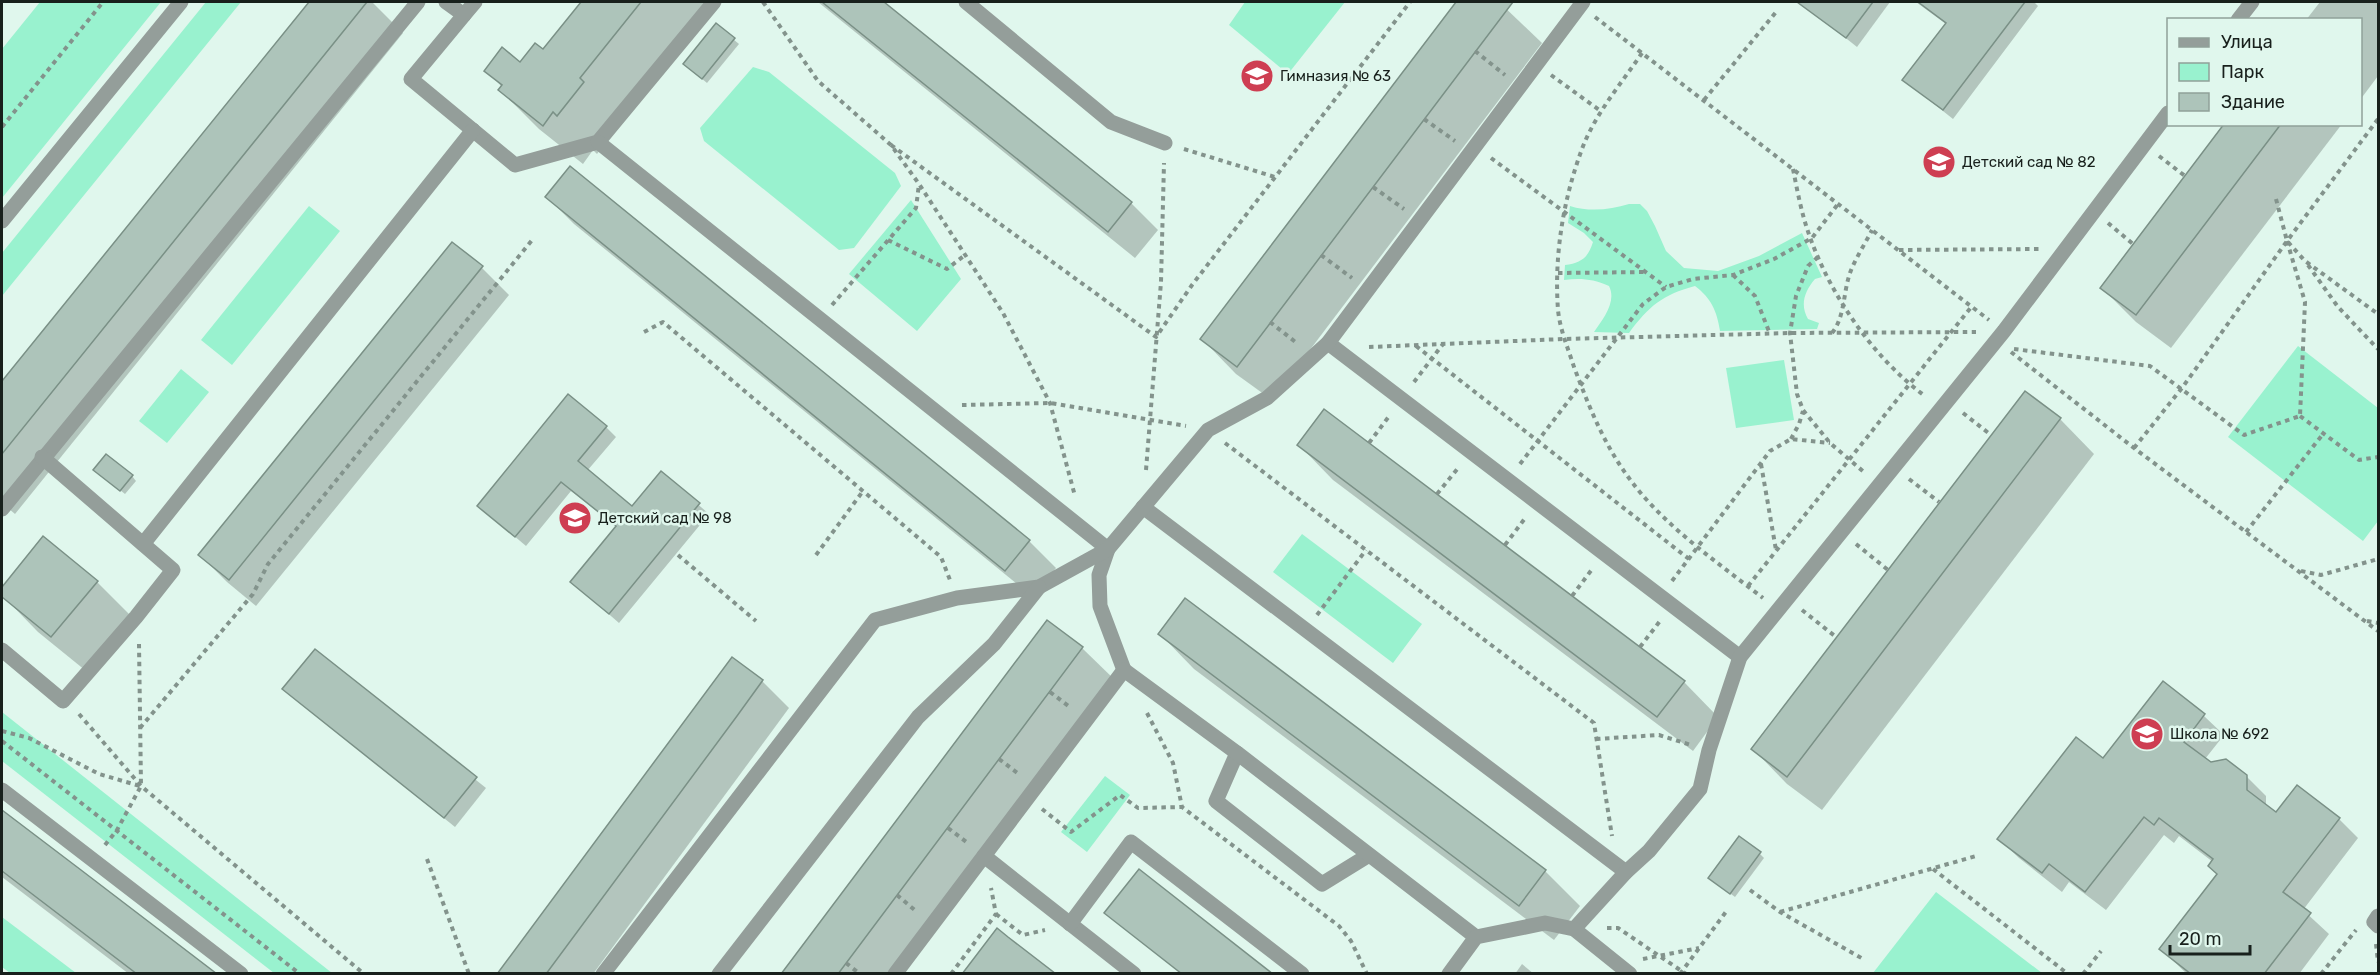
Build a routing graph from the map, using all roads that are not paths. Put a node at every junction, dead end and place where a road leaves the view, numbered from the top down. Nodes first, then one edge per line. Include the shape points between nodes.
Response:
1 (181, 2) edge
2 (418, 2) edge
3 (446, 2) edge
4 (475, 2) edge
5 (714, 2) edge
6 (966, 2) edge
7 (2252, 2) edge
8 (1581, 3) edge
9 (464, 15) junction
10 (2240, 18) edge
11 (2167, 116) edge
12 (472, 130) junction
13 (598, 142) junction
14 (1165, 143) road end
15 (2, 221) edge
16 (1332, 346) junction
17 (42, 457) junction
18 (1143, 507) junction
19 (2, 509) edge
20 (143, 544) junction
21 (1108, 549) junction
22 (1039, 587) junction
23 (2, 650) edge
24 (1740, 657) junction
25 (1125, 670) junction
26 (1237, 753) junction
27 (2, 790) edge
28 (1369, 855) junction
29 (984, 856) junction
30 (1621, 868) junction
31 (2379, 916) edge
32 (1070, 924) junction
33 (2379, 926) edge
34 (1574, 929) junction
35 (1476, 937) junction
36 (1620, 970) edge
37 (240, 974) edge
38 (603, 974) edge
39 (719, 974) edge
40 (895, 974) edge
41 (1134, 974) edge
42 (1302, 974) edge
43 (1449, 974) edge

1 - 15 street
2 - 17 street
3 - 9 street
4 - 9 street
5 - 13 street
6 - 14 street via 1111,122
7 - 10 street
8 - 16 street via 1368,290
9 - 12 street via 411,79
11 - 24 street via 2004,331
12 - 13 street via 515,165
12 - 20 street
13 - 21 street
16 - 18 street via 1313,357 1267,398 1208,430
16 - 24 street
17 - 19 street
17 - 20 street
18 - 21 street
18 - 30 street
20 - 23 street via 173,570 63,701
21 - 22 street
21 - 25 street via 1099,575 1100,606
22 - 38 street via 957,598 875,620
22 - 39 street via 994,644 918,717
24 - 30 street via 1708,750 1700,789 1649,851
25 - 26 street
25 - 29 street
26 - 28 street
26 - 28 street via 1216,801 1322,884
27 - 37 street
28 - 35 street
29 - 32 street
29 - 40 street
30 - 34 street
31 - 33 street via 2374,922
32 - 41 street
32 - 42 street via 1131,842
34 - 35 street via 1545,923
34 - 36 street
35 - 43 street

